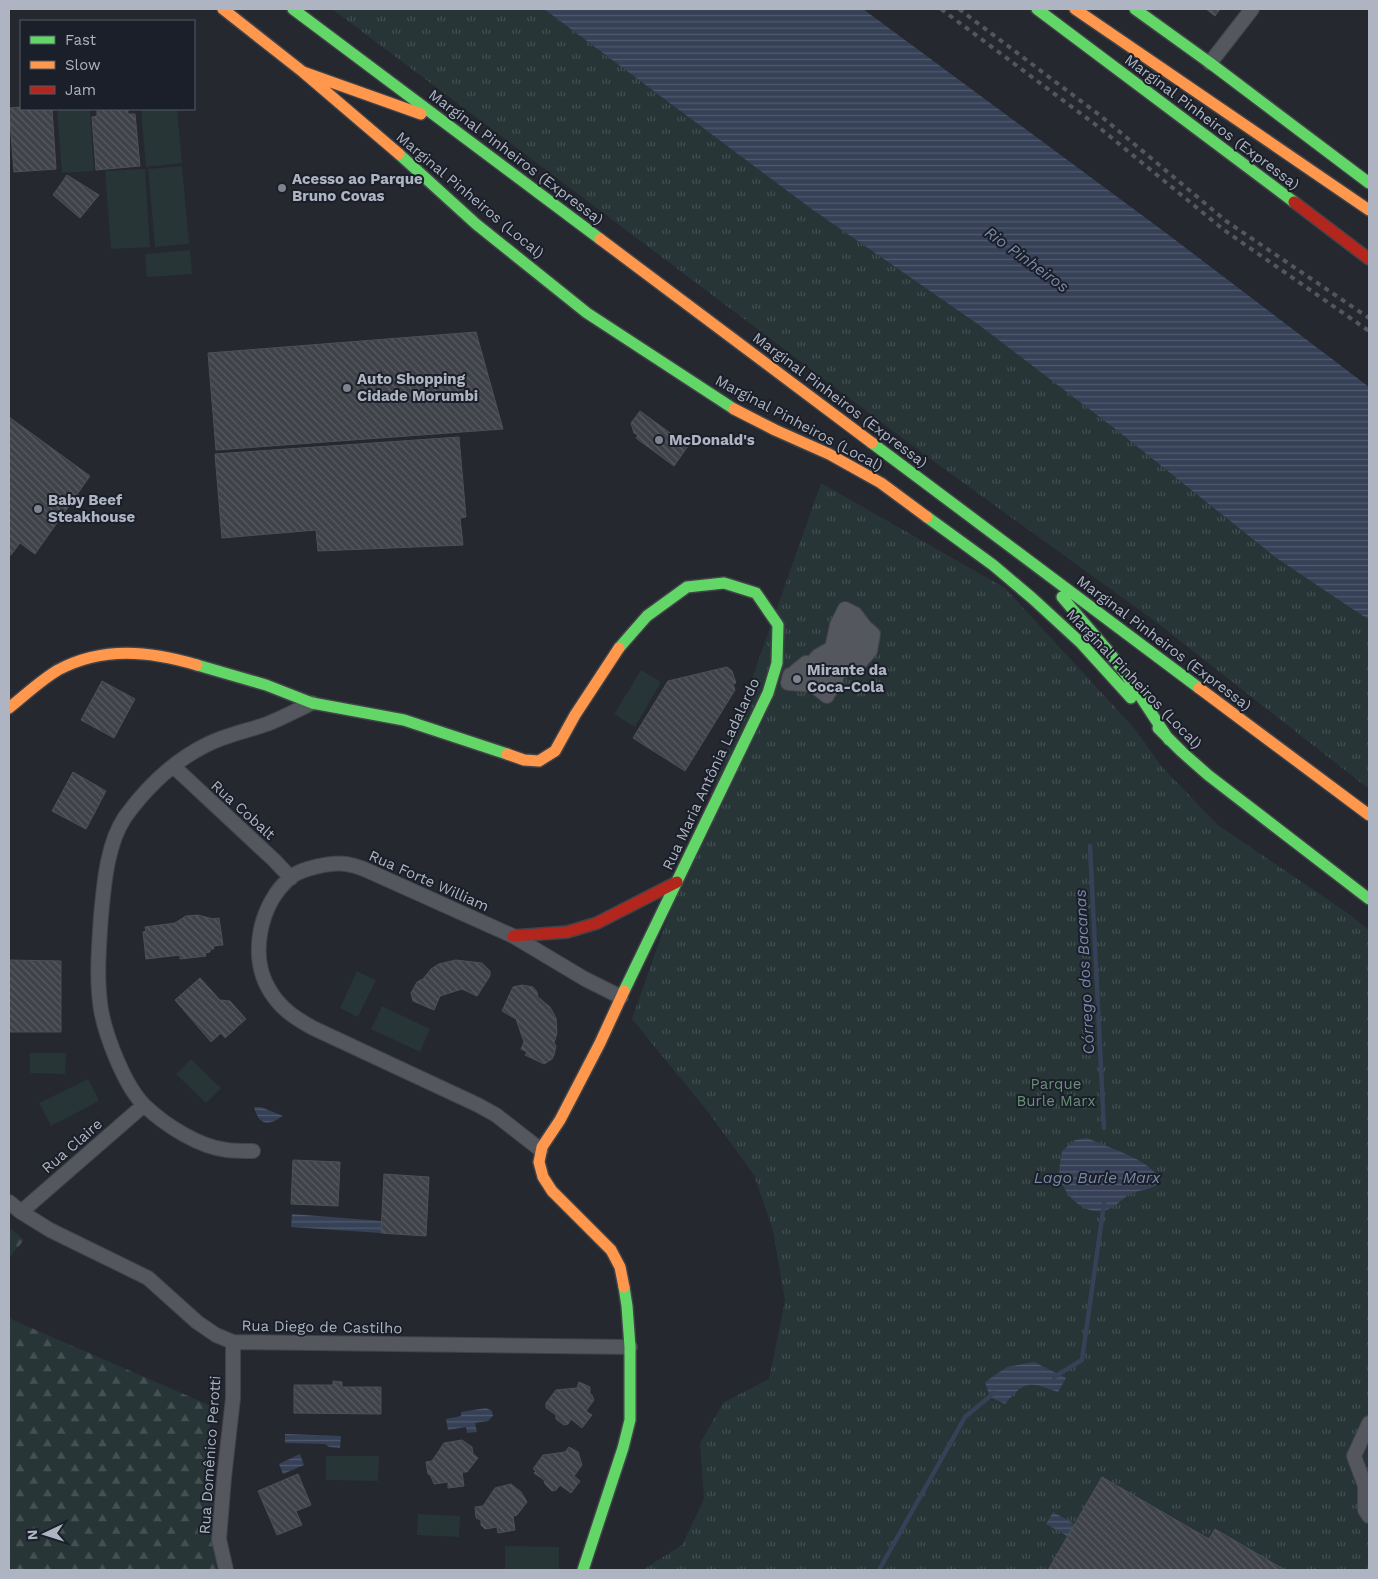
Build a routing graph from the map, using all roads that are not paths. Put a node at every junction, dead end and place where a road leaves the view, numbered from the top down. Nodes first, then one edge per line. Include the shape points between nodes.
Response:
1 (223, 9) edge
2 (293, 9) edge
3 (1037, 9) edge
4 (1075, 9) edge
5 (1135, 9) edge
6 (1252, 9) edge
7 (1210, 63) junction
8 (303, 72) junction
9 (445, 123) junction
10 (1369, 183) edge
11 (1369, 210) edge
12 (1369, 259) edge
13 (1032, 563) junction
14 (852, 659) junction
15 (826, 696) dead end
16 (312, 703) junction
17 (9, 708) edge
18 (1169, 740) junction
19 (173, 766) junction
20 (1369, 815) edge
21 (291, 878) junction
22 (677, 882) junction
23 (1369, 899) edge
24 (513, 936) junction
25 (621, 997) junction
26 (144, 1105) junction
27 (541, 1150) junction
28 (254, 1151) dead end
29 (9, 1202) edge
30 (21, 1212) junction
31 (233, 1342) junction
32 (630, 1347) junction
33 (1369, 1423) edge
34 (1367, 1488) edge
35 (1369, 1516) edge
36 (226, 1570) edge
37 (583, 1570) edge

1 - 8 main road, Marginal Pinheiros (Local)
2 - 9 main road, Marginal Pinheiros (Expressa)
3 - 12 main road, Marginal Pinheiros (Expressa)
4 - 11 main road
5 - 7 main road
6 - 7 street
7 - 10 main road
8 - 9 main road
8 - 18 main road, Marginal Pinheiros (Local) via 476,224 592,316 736,410 881,483 993,565 1081,643
9 - 13 main road, Marginal Pinheiros (Expressa)
13 - 18 main road via 1109,652
13 - 20 main road, Marginal Pinheiros (Expressa)
14 - 14 street via 868,639 854,621 845,619 839,644 826,656 836,666 854,660 861,638 856,629 850,629 849,637 834,657 838,660
14 - 15 street via 870,651 873,634 856,614 845,609 832,648 812,663 824,662 836,672 836,680 806,663 795,672 815,676 832,688 830,691 819,680 790,675 788,683 813,685
16 - 17 main road, Rua Maria Antônia Ladalardo via 257,682 168,657 123,653 85,658 57,671
16 - 19 street via 268,724 207,744
16 - 22 main road, Rua Maria Antônia Ladalardo via 404,720 524,760 539,761 555,751 617,650 646,616 687,587 724,583 756,594 778,625 777,664 768,693
18 - 23 main road, Marginal Pinheiros (Local) via 1263,819
19 - 21 street, Rua Cobalt
19 - 26 street via 124,819 107,864 103,893 99,949 101,1010 110,1042 124,1073
21 - 24 street, Rua Forte William via 330,864 356,866
21 - 27 street, Rua Forte William via 278,890 268,907 259,936 262,975 280,1005 313,1028 496,1115
22 - 24 main road via 597,923 567,932
22 - 25 main road, Rua Maria Antônia Ladalardo
24 - 25 street, Rua Forte William
25 - 27 main road, Rua Maria Antônia Ladalardo via 565,1112
26 - 28 street via 186,1136 226,1150
26 - 30 street, Rua Claire
27 - 32 main road via 539,1162 543,1177 552,1191 611,1250 620,1267
29 - 30 street, Rua Diego de Castilho
30 - 31 street, Rua Diego de Castilho via 64,1238 148,1278 196,1322
31 - 32 street, Rua Diego de Castilho
31 - 36 street, Rua Domênico Perotti via 233,1398 220,1539
32 - 37 main road via 630,1420
33 - 34 street via 1354,1456
34 - 35 street via 1365,1510

